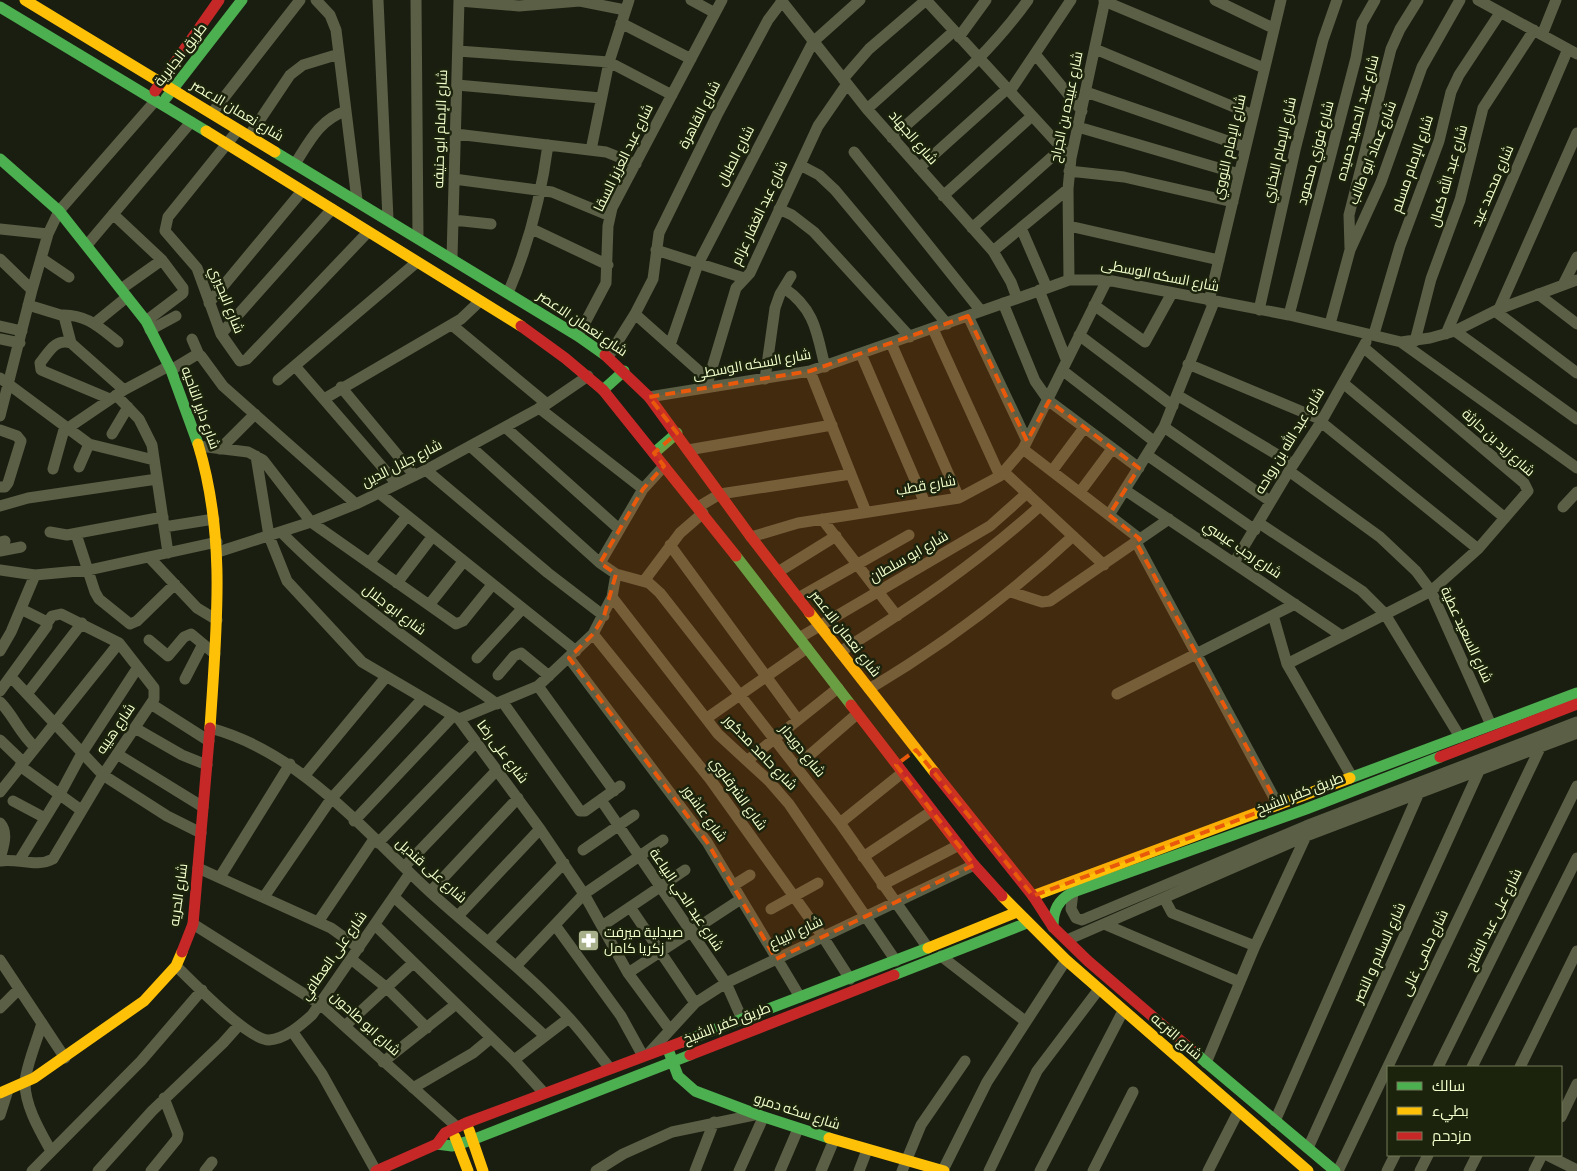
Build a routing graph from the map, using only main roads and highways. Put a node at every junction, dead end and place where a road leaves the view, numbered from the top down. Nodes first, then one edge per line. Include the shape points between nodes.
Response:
1 (25, 0) edge
2 (219, 0) edge
3 (242, 0) edge
4 (0, 7) edge
5 (162, 83) junction
6 (172, 90) junction
7 (156, 100) junction
8 (265, 146) junction
9 (0, 159) edge
10 (255, 161) junction
11 (508, 293) junction
12 (498, 311) junction
13 (609, 358) junction
14 (624, 370) junction
15 (589, 377) junction
16 (603, 390) junction
17 (677, 434) junction
18 (654, 453) junction
19 (735, 514) junction
20 (715, 529) junction
21 (1577, 693) edge
22 (1577, 704) edge
23 (1520, 714) junction
24 (1526, 725) junction
25 (210, 728) joint
26 (916, 750) junction
27 (899, 769) junction
28 (1300, 796) junction
29 (1306, 809) junction
30 (1033, 896) junction
31 (1017, 912) junction
32 (1027, 923) junction
33 (1053, 926) junction
34 (1154, 1017) junction
35 (1144, 1029) junction
36 (667, 1047) junction
37 (671, 1062) junction
38 (578, 1079) junction
39 (584, 1095) junction
40 (4, 1104) edge
41 (458, 1126) junction
42 (472, 1140) junction
43 (437, 1144) junction
44 (458, 1145) junction
45 (904, 1166) edge
46 (396, 1167) edge
47 (376, 1171) edge
48 (468, 1171) edge
49 (483, 1171) edge
50 (944, 1171) edge
51 (1308, 1171) edge
52 (1336, 1171) edge

1 - 5 main road, شارع نعمان الاعصر
2 - 5 main road, طريق الجابرية
3 - 6 main road, طريق الجابرية
4 - 7 main road
5 - 6 main road, شارع نعمان الاعصر
5 - 7 main road, طريق الجابرية
6 - 7 main road, طريق الجابرية
6 - 8 main road, شارع نعمان الاعصر
7 - 10 main road
8 - 10 main road
8 - 11 main road, شارع نعمان الاعصر
9 - 25 main road, شارع داير الناحيه via 59,210 148,326 170,368 199,446 217,547 217,620
10 - 12 main road
11 - 12 main road
11 - 13 main road, شارع نعمان الاعصر
12 - 15 main road
13 - 14 main road, شارع نعمان الاعصر
13 - 15 main road
14 - 16 main road
14 - 17 main road, شارع نعمان الاعصر
15 - 16 main road
16 - 18 main road
17 - 18 main road
17 - 19 main road, شارع نعمان الاعصر
18 - 20 main road
19 - 20 main road
19 - 26 main road, شارع نعمان الاعصر
20 - 27 main road
21 - 23 main road, طريق كفر الشيخ
22 - 24 main road, طريق كفر الشيخ
23 - 24 main road
23 - 28 main road, طريق كفر الشيخ
24 - 29 main road, طريق كفر الشيخ
25 - 40 main road, شارع الحريه via 193,924 176,966 144,1001 65,1058 25,1082
26 - 27 main road
26 - 30 main road, شارع نعمان الاعصر
27 - 31 main road via 974,865
28 - 29 main road
28 - 30 main road, طريق كفر الشيخ
29 - 33 main road, طريق كفر الشيخ via 1073,892 1058,902
30 - 33 main road, شارع نعمان الاعصر
31 - 32 main road
31 - 36 main road, طريق كفر الشيخ
32 - 35 main road, شارع الترعه
32 - 37 main road, طريق كفر الشيخ
33 - 34 main road, شارع الترعه
34 - 35 main road
34 - 52 main road, شارع الترعه
35 - 51 main road, شارع الترعه
36 - 37 main road, شارع سكه دمرو
36 - 38 main road, طريق كفر الشيخ
37 - 39 main road, طريق كفر الشيخ
37 - 45 main road, شارع سكه دمرو via 683,1083 699,1094 867,1150
38 - 39 main road
38 - 41 main road, طريق كفر الشيخ
39 - 42 main road, طريق كفر الشيخ
41 - 42 main road
41 - 43 main road, طريق كفر الشيخ
41 - 44 main road
42 - 44 main road, طريق كفر الشيخ
42 - 49 main road
43 - 44 main road, طريق كفر الشيخ
43 - 46 main road, طريق كفر الشيخ
44 - 48 main road
45 - 50 main road, شارع سكه دمرو
46 - 47 main road, طريق كفر الشيخ

